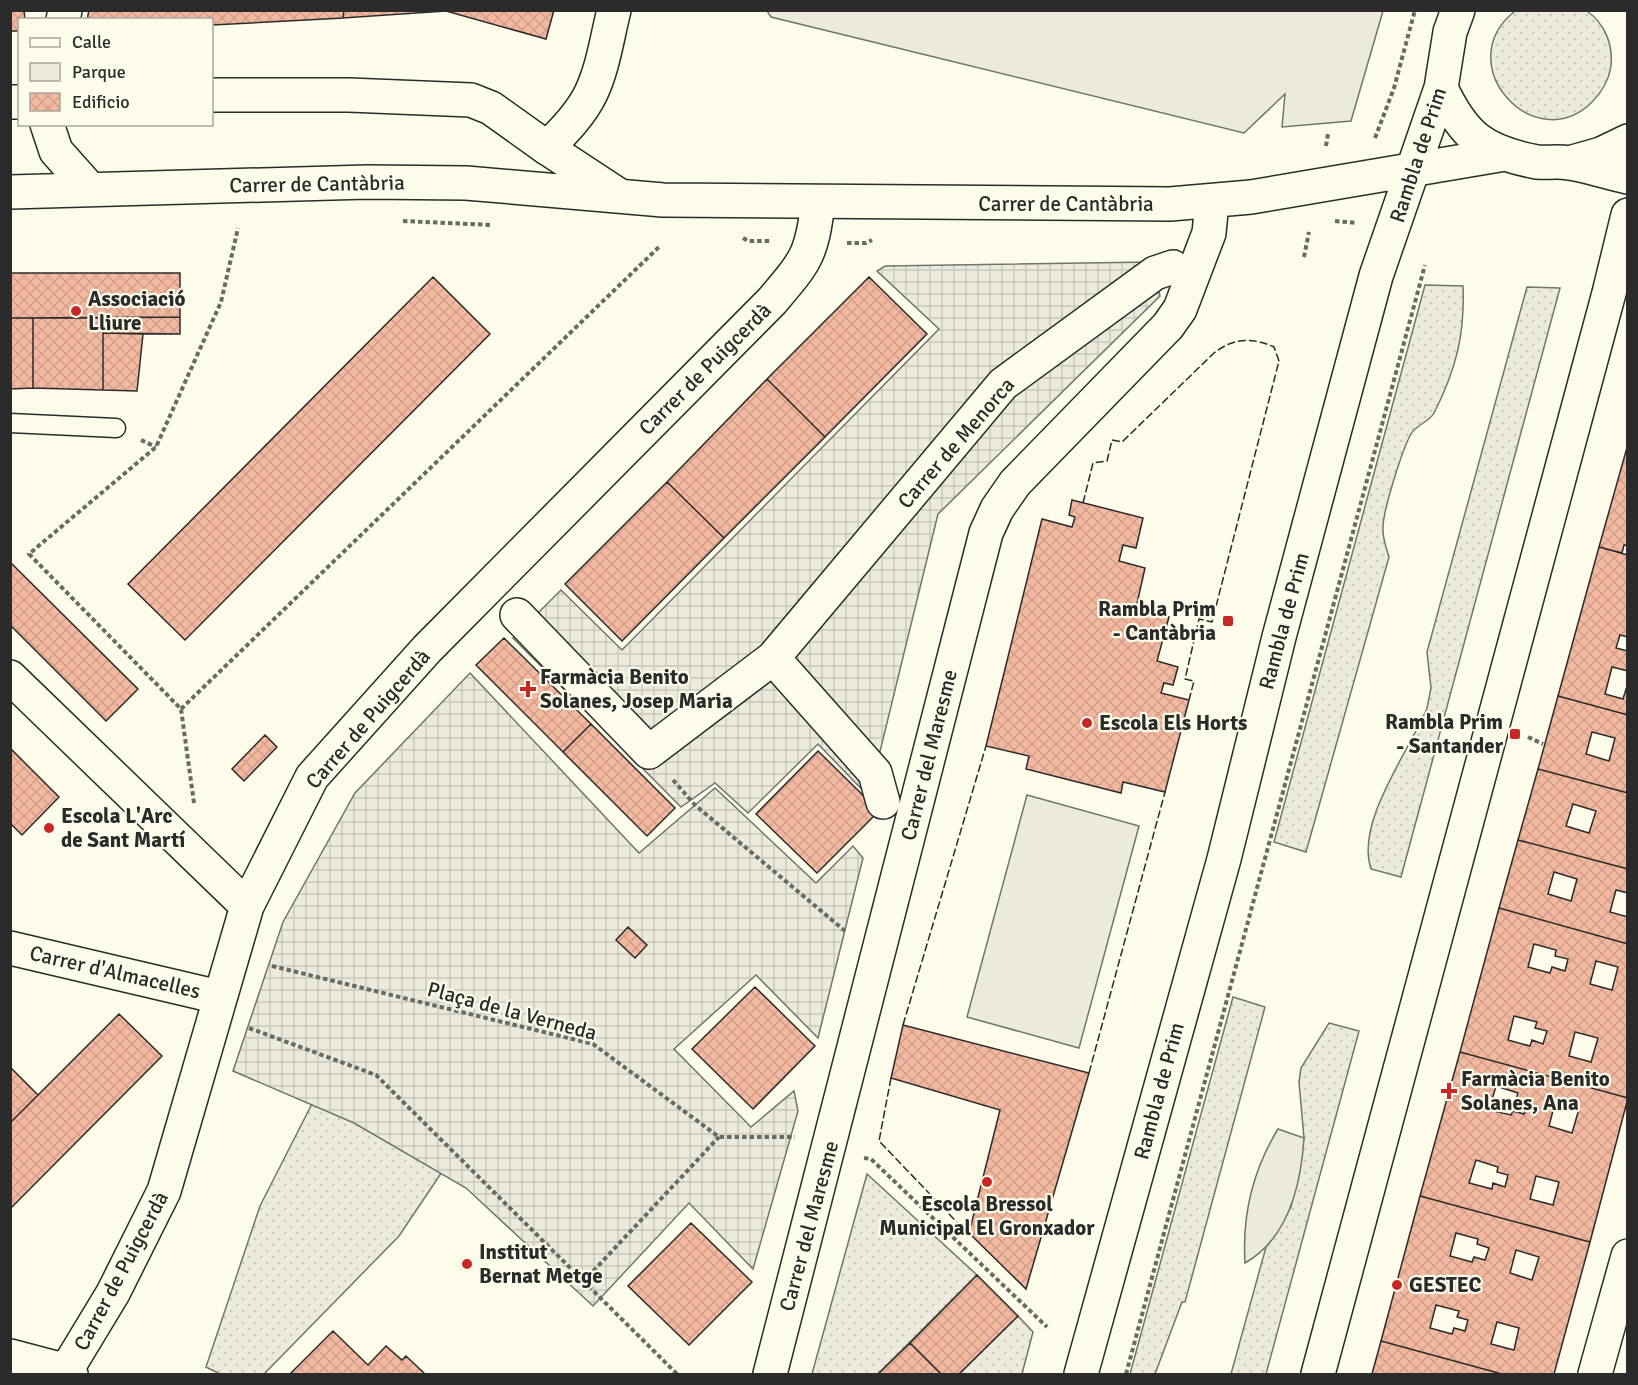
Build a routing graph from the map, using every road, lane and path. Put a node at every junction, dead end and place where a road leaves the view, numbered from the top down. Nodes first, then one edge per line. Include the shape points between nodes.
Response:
1 (614, 10) edge
2 (1415, 10) edge
3 (1458, 10) edge
4 (1441, 88) junction
5 (213, 95) edge
6 (48, 126) edge
7 (1628, 141) edge
8 (1368, 145) dead end
9 (547, 148) junction
10 (1505, 154) junction
11 (1569, 163) junction
12 (1414, 168) junction
13 (1628, 177) edge
14 (89, 188) junction
15 (10, 192) edge
16 (624, 198) junction
17 (818, 202) junction
18 (1212, 202) junction
19 (1628, 216) edge
20 (238, 228) dead end
21 (1309, 232) dead end
22 (660, 246) dead end
23 (1304, 257) dead end
24 (1425, 265) dead end
25 (1173, 267) dead end
26 (10, 423) edge
27 (116, 428) dead end
28 (517, 615) dead end
29 (773, 658) junction
30 (10, 677) edge
31 (181, 709) junction
32 (1522, 734) dead end
33 (1543, 744) dead end
34 (649, 752) junction
35 (883, 802) dead end
36 (196, 814) dead end
37 (247, 906) junction
38 (851, 933) dead end
39 (10, 948) edge
40 (272, 966) dead end
41 (219, 997) junction
42 (248, 1028) dead end
43 (719, 1137) junction
44 (796, 1137) dead end
45 (855, 1156) dead end
46 (1628, 1256) edge
47 (584, 1282) junction
48 (1047, 1327) dead end
49 (10, 1356) edge
50 (68, 1373) edge
51 (677, 1374) edge
52 (770, 1374) edge
53 (1081, 1374) edge
54 (1126, 1374) edge
55 (1318, 1374) edge
56 (1595, 1374) edge

1 - 9 street via 591,94
2 - 8 path via 1380,131
3 - 4 street, Rambla de Prim via 1450,32
4 - 10 street via 1460,124 1478,141
4 - 12 street, Rambla de Prim
5 - 9 street via 471,100 491,108
6 - 14 street via 56,151
7 - 11 street
9 - 16 street
10 - 11 street via 1539,162
10 - 12 street, Carrer de Cantàbria
11 - 13 street
12 - 18 street, Carrer de Cantàbria
12 - 53 street, Rambla de Prim via 1376,276 1282,625 1224,860
14 - 15 street, Carrer de Cantàbria
14 - 16 street, Carrer de Cantàbria via 466,183
16 - 17 street, Carrer de Cantàbria
17 - 18 street, Carrer de Cantàbria
17 - 37 street, Carrer de Puigcerdà via 814,241 779,293 427,649 312,777
18 - 52 street, Carrer del Maresme via 1209,233 1174,318 1015,483 986,533
19 - 55 street
20 - 31 path via 221,302 156,447 29,554
21 - 23 path
22 - 31 path
24 - 54 path, Rambla de Prim
25 - 29 street, Carrer de Menorca via 1155,273 1003,384
26 - 27 lane
28 - 34 street
29 - 34 street, Carrer de Menorca
29 - 35 street via 874,772
30 - 37 street
31 - 36 path
32 - 33 path
34 - 38 path via 695,804
37 - 41 street, Carrer de Puigcerdà
39 - 41 street, Carrer d'Almacelles
40 - 43 path, Plaça de la Verneda via 593,1044
41 - 50 street, Carrer de Puigcerdà via 164,1191 114,1293
42 - 47 path via 376,1075
43 - 44 path
43 - 47 path
45 - 48 path via 871,1159
46 - 56 street
47 - 51 path
49 - 50 street

